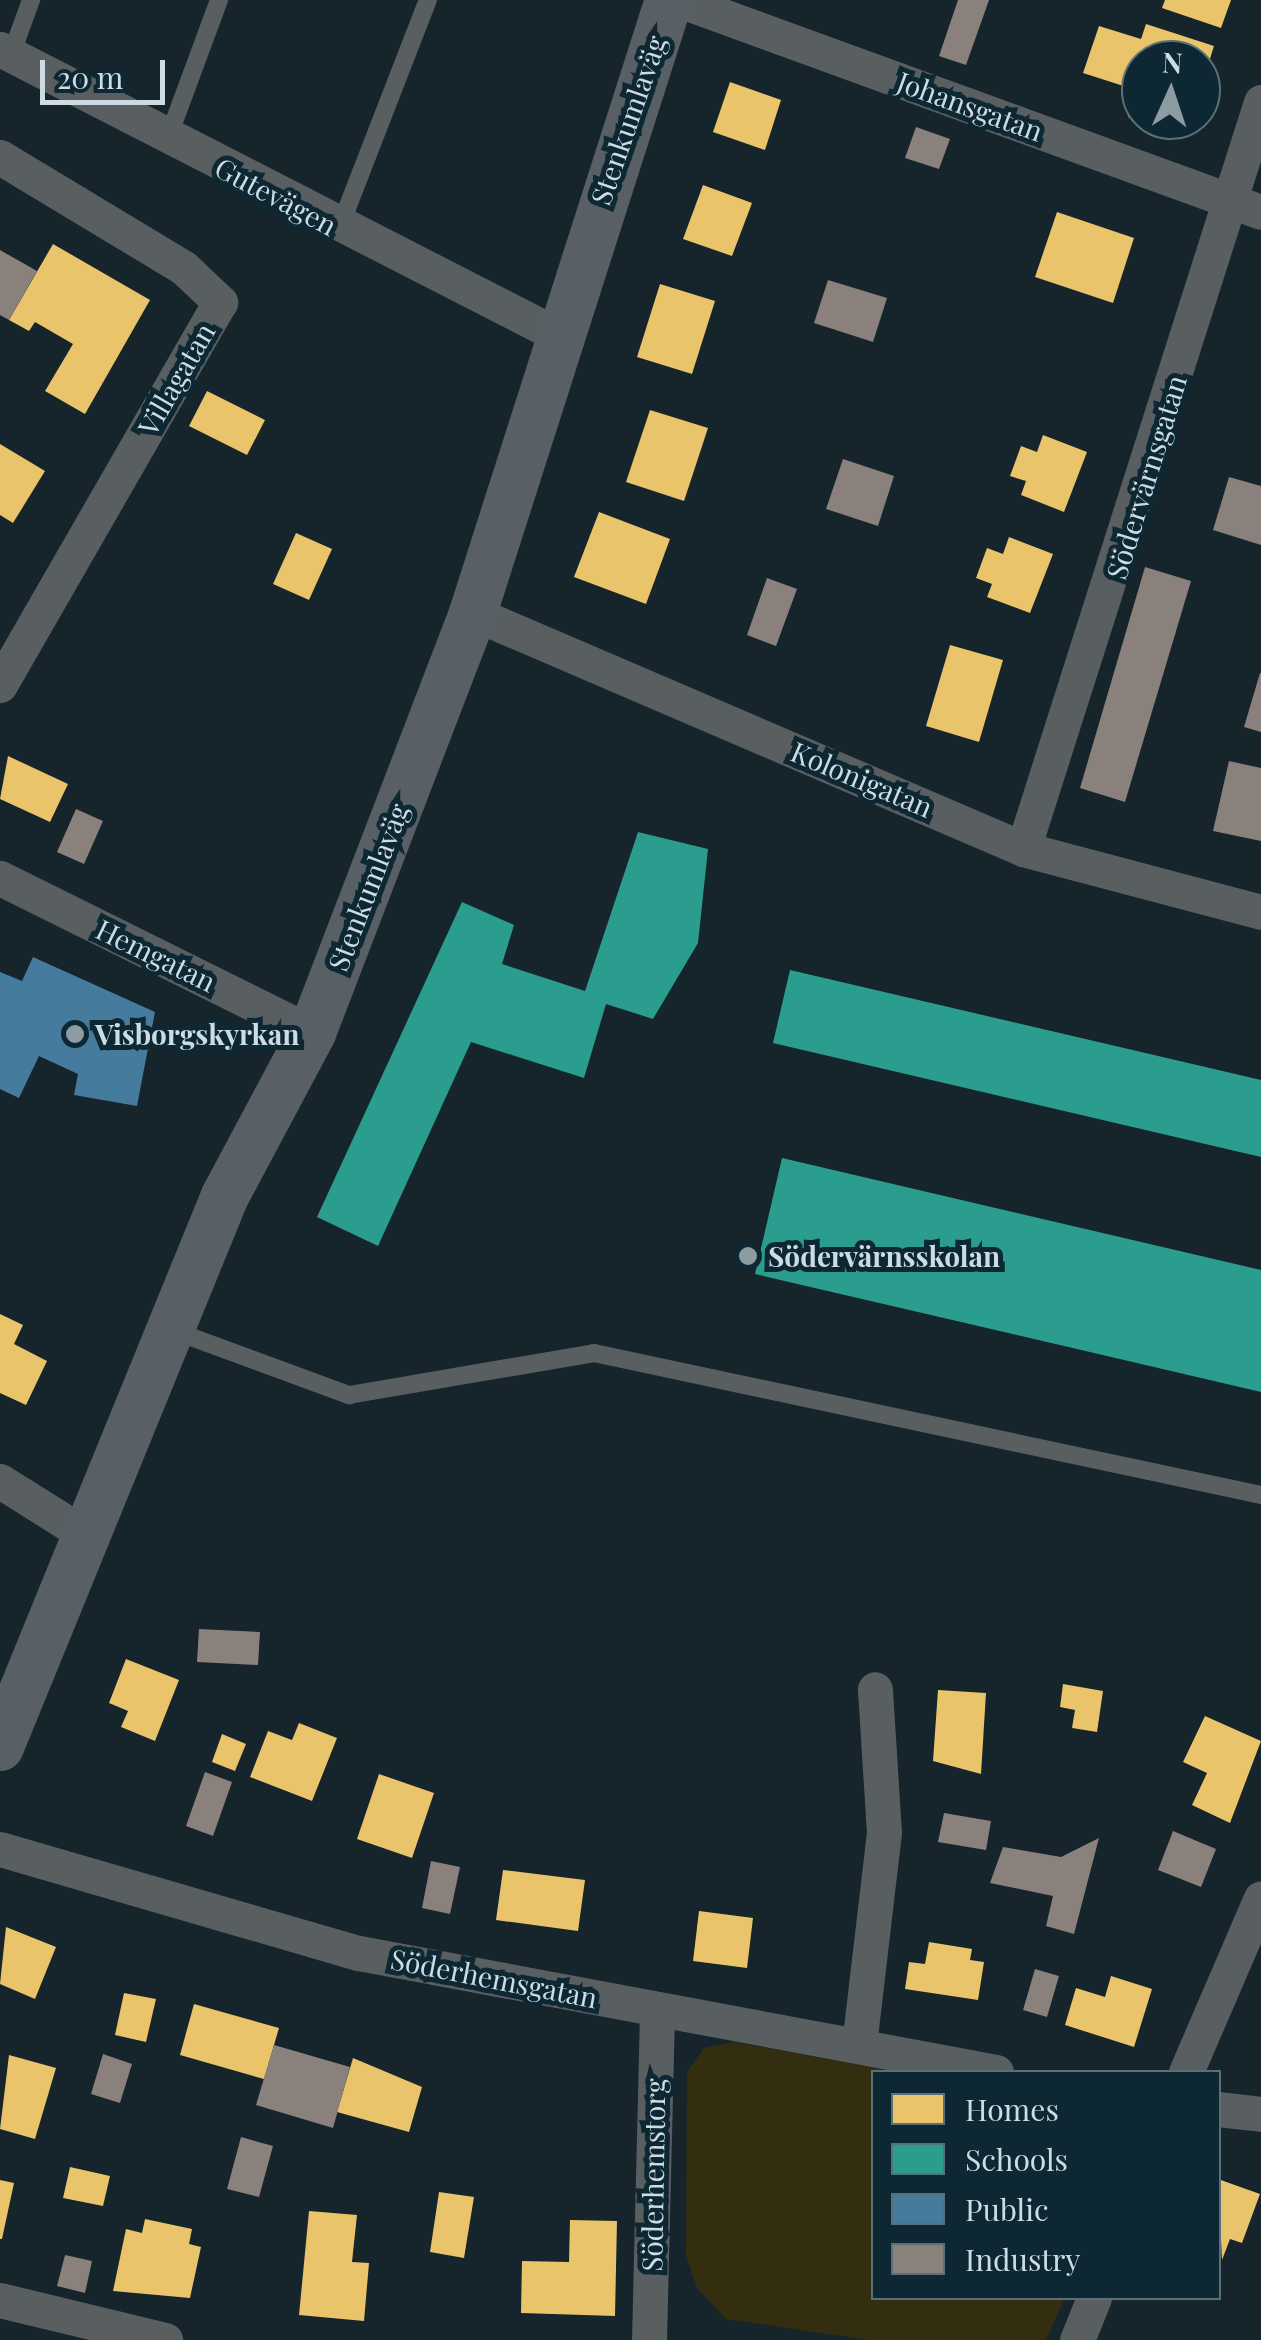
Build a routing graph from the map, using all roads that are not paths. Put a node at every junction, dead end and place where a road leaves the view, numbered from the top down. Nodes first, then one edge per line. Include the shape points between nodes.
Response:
1 (30, 0) edge
2 (220, 0) edge
3 (428, 0) edge
4 (669, 0) edge
5 (679, 0) edge
6 (6, 52) edge
7 (1261, 102) edge
8 (168, 138) junction
9 (0, 157) edge
10 (1246, 207) edge
11 (338, 229) junction
12 (556, 334) junction
13 (473, 613) junction
14 (0, 685) edge
15 (1023, 850) junction
16 (0, 878) edge
17 (1261, 912) edge
18 (312, 1032) junction
19 (172, 1330) junction
20 (0, 1481) edge
21 (1261, 1495) edge
22 (83, 1533) junction
23 (874, 1688) dead end
24 (0, 1747) edge
25 (0, 1849) edge
26 (1261, 1898) edge
27 (657, 2010) junction
28 (859, 2045) junction
29 (986, 2070) edge
30 (1187, 2070) edge
31 (0, 2300) edge
32 (1093, 2300) edge
33 (165, 2340) edge
34 (649, 2340) edge
35 (1077, 2340) edge

1 - 6 lane
2 - 8 lane
3 - 11 lane
4 - 12 street, Stenkumlaväg
5 - 10 street, Johansgatan
6 - 8 street, Gutevägen
7 - 10 street, Södervärnsgatan
8 - 11 street, Gutevägen
9 - 14 street, Villagatan via 184,268 220,302
10 - 15 street, Södervärnsgatan
11 - 12 street, Gutevägen
12 - 13 street, Stenkumlaväg
13 - 15 street, Kolonigatan
13 - 18 street, Stenkumlaväg
15 - 17 street, Kolonigatan
16 - 18 street, Hemgatan
18 - 19 street, Stenkumlaväg via 225,1196
19 - 21 lane via 349,1395 594,1353
19 - 22 street, Stenkumlaväg
20 - 22 street
22 - 24 street, Stenkumlaväg
23 - 28 street via 884,1833
25 - 27 street, Söderhemsgatan via 359,1953
26 - 30 street
27 - 28 street, Söderhemsgatan
27 - 34 street, Söderhemstorg
28 - 29 street, Söderhemsgatan
31 - 33 street
32 - 35 street

